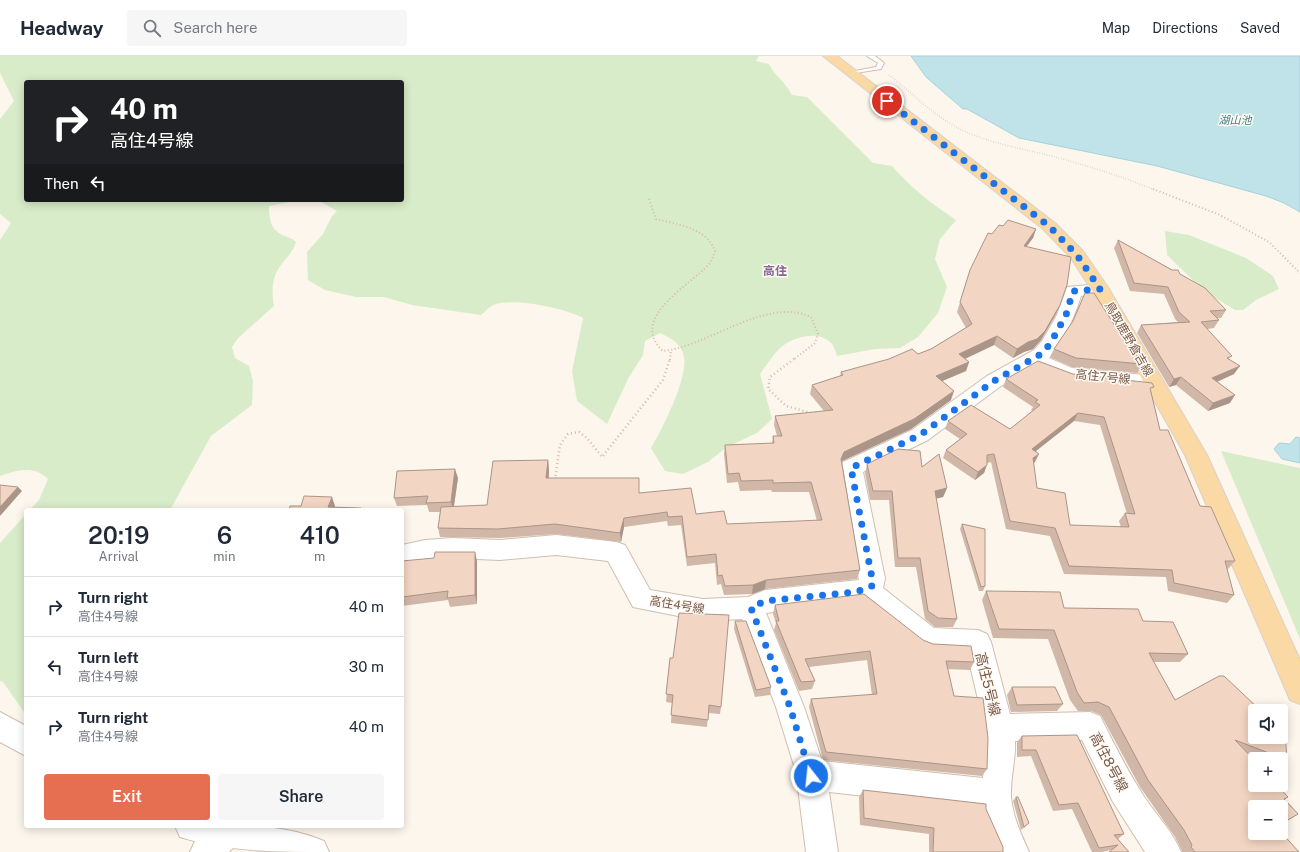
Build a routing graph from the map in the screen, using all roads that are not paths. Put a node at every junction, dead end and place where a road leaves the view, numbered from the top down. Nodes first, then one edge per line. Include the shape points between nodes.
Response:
1 (829, 56) edge
2 (870, 56) edge
3 (851, 73) junction
4 (1100, 289) junction
5 (1031, 358) junction
6 (1154, 382) junction
7 (404, 554) edge
8 (865, 590) junction
9 (751, 608) junction
10 (1300, 691) edge
11 (0, 726) edge
12 (999, 728) junction
13 (24, 741) edge
14 (811, 776) junction
15 (996, 795) junction
16 (196, 828) edge
17 (220, 837) edge
18 (313, 852) edge
19 (822, 852) edge
20 (1013, 852) edge
21 (1165, 852) edge

1 - 3 main road, 鳥取鹿野倉吉線
2 - 3 lane via 877,58 881,63 879,68
3 - 4 main road, 鳥取鹿野倉吉線 via 1049,226 1077,255
4 - 5 street via 1073,291 1066,315 1050,344 1041,354
4 - 6 main road, 鳥取鹿野倉吉線
5 - 6 street, 高住7号線 via 1069,374
5 - 8 street via 994,381 920,435 851,468 872,578 872,586
6 - 10 main road, 鳥取鹿野倉吉線 via 1196,455
7 - 9 street, 高住4号線 via 453,548 500,550 556,545 616,552 642,599 703,610
8 - 9 street, 高住4号線 via 765,601
8 - 12 street, 高住5号線 via 929,639 978,642
9 - 14 street via 790,707
11 - 13 street
12 - 15 street, 高住5号線 via 1001,756
12 - 21 street, 高住8号線 via 1090,726 1132,804 1155,841
14 - 15 street
14 - 19 street
15 - 20 street, 高住5号線 via 998,815
16 - 17 street
17 - 18 street

